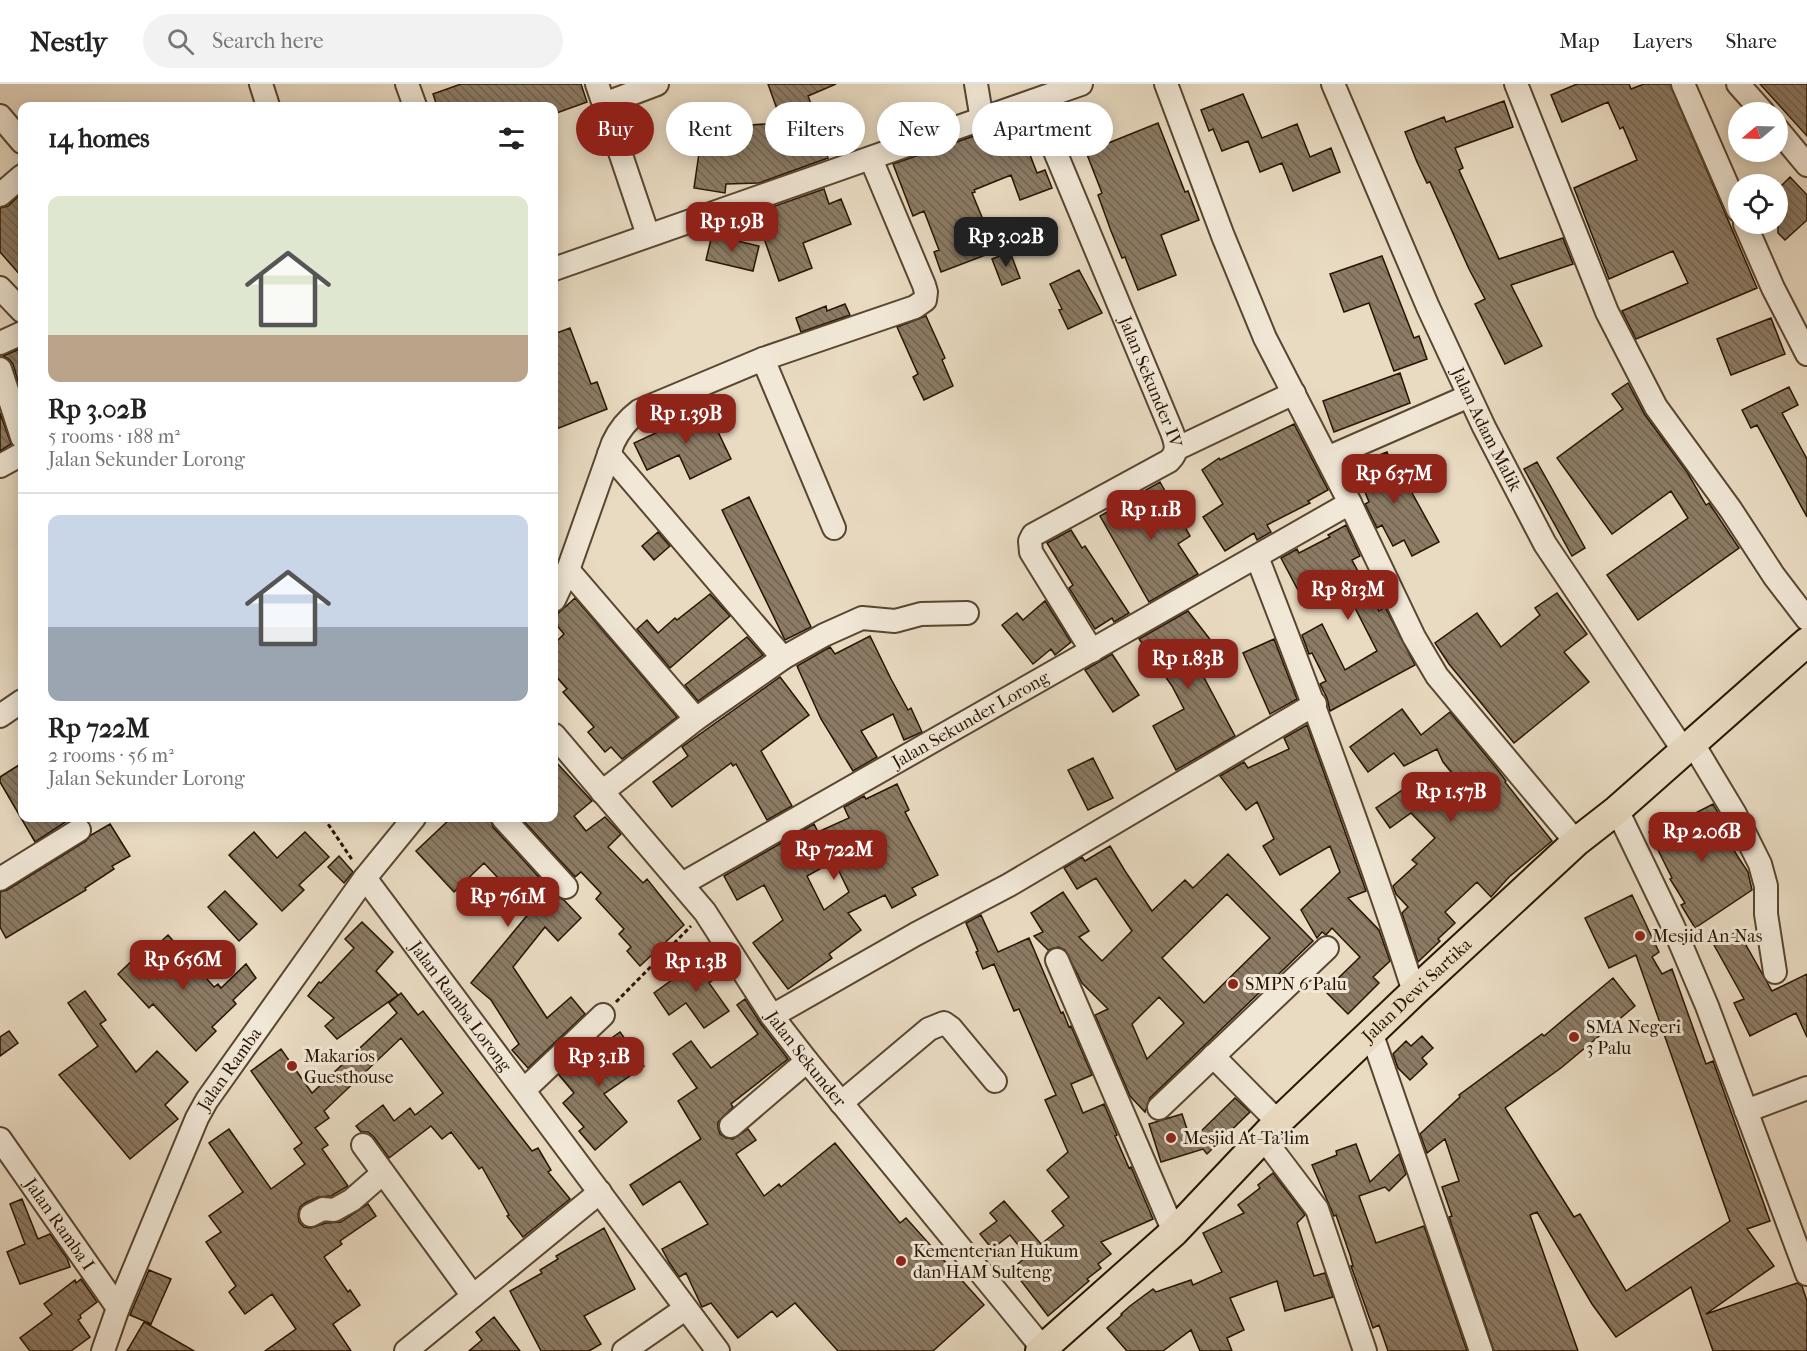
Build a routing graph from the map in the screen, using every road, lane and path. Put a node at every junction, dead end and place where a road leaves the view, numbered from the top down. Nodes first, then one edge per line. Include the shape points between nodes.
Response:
1 (261, 84) edge
2 (407, 84) edge
3 (657, 84) edge
4 (976, 84) edge
5 (1082, 84) edge
6 (1166, 84) edge
7 (1333, 84) edge
8 (1516, 84) edge
9 (1683, 84) edge
10 (1738, 84) edge
11 (600, 94) edge
12 (1035, 101) joint
13 (267, 102) edge
14 (414, 102) edge
15 (979, 102) edge
16 (1754, 102) edge
17 (0, 116) edge
18 (972, 124) edge
19 (18, 137) edge
20 (1788, 142) edge
21 (871, 159) junction
22 (1807, 165) edge
23 (18, 180) edge
24 (1728, 187) edge
25 (0, 195) edge
26 (1749, 234) edge
27 (648, 235) junction
28 (558, 268) edge
29 (0, 288) edge
30 (18, 307) edge
31 (18, 335) edge
32 (0, 344) edge
33 (1807, 354) edge
34 (763, 359) junction
35 (0, 369) edge
36 (1294, 393) junction
37 (1469, 396) junction
38 (18, 425) edge
39 (1176, 449) junction
40 (609, 454) junction
41 (18, 456) edge
42 (1327, 458) junction
43 (0, 466) edge
44 (1350, 503) junction
45 (834, 528) dead end
46 (1257, 557) junction
47 (562, 572) edge
48 (966, 613) dead end
49 (1807, 619) edge
50 (1807, 642) edge
51 (1092, 651) junction
52 (783, 658) junction
53 (18, 704) edge
54 (1315, 704) junction
55 (0, 716) edge
56 (696, 719) junction
57 (558, 740) edge
58 (1688, 747) junction
59 (602, 792) junction
60 (1617, 810) junction
61 (327, 822) edge
62 (411, 822) edge
63 (506, 822) edge
64 (79, 830) dead end
65 (1576, 842) junction
66 (365, 878) junction
67 (0, 879) edge
68 (682, 884) junction
69 (566, 887) dead end
70 (705, 912) junction
71 (1327, 948) dead end
72 (1057, 960) dead end
73 (1774, 972) dead end
74 (1414, 992) junction
75 (603, 1015) joint
76 (772, 1016) junction
77 (1371, 1032) junction
78 (1213, 1056) junction
79 (807, 1061) junction
80 (995, 1081) dead end
81 (1807, 1089) edge
82 (524, 1090) junction
83 (841, 1102) junction
84 (1159, 1108) dead end
85 (1746, 1111) junction
86 (731, 1126) dead end
87 (1271, 1131) junction
88 (363, 1145) dead end
89 (2, 1148) edge
90 (383, 1173) junction
91 (600, 1192) junction
92 (311, 1215) dead end
93 (1174, 1232) junction
94 (1807, 1274) edge
95 (473, 1296) junction
96 (118, 1308) junction
97 (685, 1309) junction
98 (1042, 1350) edge
99 (103, 1351) edge
100 (406, 1351) edge
101 (624, 1351) edge
102 (718, 1351) edge
103 (1365, 1351) edge
104 (1481, 1351) edge

1 - 13 street
2 - 14 street
3 - 11 street
4 - 15 street
5 - 12 street
6 - 36 street via 1265,338
7 - 37 street, Jalan Adam Malik
8 - 49 street via 1607,312 1656,407
9 - 24 street
10 - 16 street
11 - 27 street
12 - 39 street, Jalan Sekunder IV
17 - 19 street
18 - 21 street
20 - 22 street
21 - 27 street
21 - 34 street via 926,292 924,302
23 - 25 street
26 - 33 street
27 - 28 street
29 - 30 street
31 - 32 street
34 - 40 street via 639,411 621,429
34 - 45 street
35 - 38 street
36 - 39 street
36 - 42 street
37 - 42 street
37 - 58 street, Jalan Adam Malik via 1545,544
39 - 51 street, Jalan Sekunder IV via 1169,461 1033,535 1030,541 1031,552
40 - 47 street
40 - 52 street
41 - 43 street
42 - 44 street
44 - 46 street, Jalan Sekunder Lorong
44 - 65 street via 1430,665
46 - 51 street, Jalan Sekunder Lorong
46 - 54 street
47 - 56 street
48 - 52 street via 921,614 896,621 862,618
50 - 58 main road, Jalan Dewi Sartika
51 - 68 street, Jalan Sekunder Lorong
52 - 56 street
53 - 55 street
54 - 74 street
54 - 76 street via 1009,885
56 - 59 street
57 - 59 street, Jalan Sekunder
58 - 60 main road, Jalan Dewi Sartika
58 - 73 street, Jalan Adam Malik via 1735,814 1760,864 1766,886
59 - 68 street, Jalan Sekunder
60 - 65 main road, Jalan Dewi Sartika
60 - 85 street via 1688,959
61 - 66 path
62 - 66 street, Jalan Ramba
63 - 69 street
64 - 67 street
65 - 74 main road, Jalan Dewi Sartika
66 - 82 street, Jalan Ramba Lorong
66 - 96 street, Jalan Ramba via 207,1100
68 - 70 street, Jalan Sekunder
70 - 75 path
70 - 76 street, Jalan Sekunder
71 - 78 street
72 - 93 street
74 - 77 main road, Jalan Dewi Sartika
75 - 82 street
76 - 79 street, Jalan Sekunder
77 - 87 main road, Jalan Dewi Sartika
77 - 104 street
78 - 84 street
78 - 87 street
79 - 83 street, Jalan Sekunder
79 - 86 street
80 - 83 street via 944,1023 928,1029
81 - 85 street
82 - 91 street, Jalan Ramba Lorong
83 - 98 street, Jalan Sekunder
85 - 94 street
87 - 93 main road, Jalan Dewi Sartika
87 - 103 street via 1317,1209
88 - 90 street
89 - 96 street, Jalan Ramba I
90 - 92 street via 352,1200 334,1210 323,1209
90 - 95 street
91 - 95 street
91 - 97 street, Jalan Ramba Lorong
93 - 98 main road, Jalan Dewi Sartika
95 - 100 street
96 - 99 street, Jalan Ramba
97 - 101 street
97 - 102 street, Jalan Ramba Lorong

